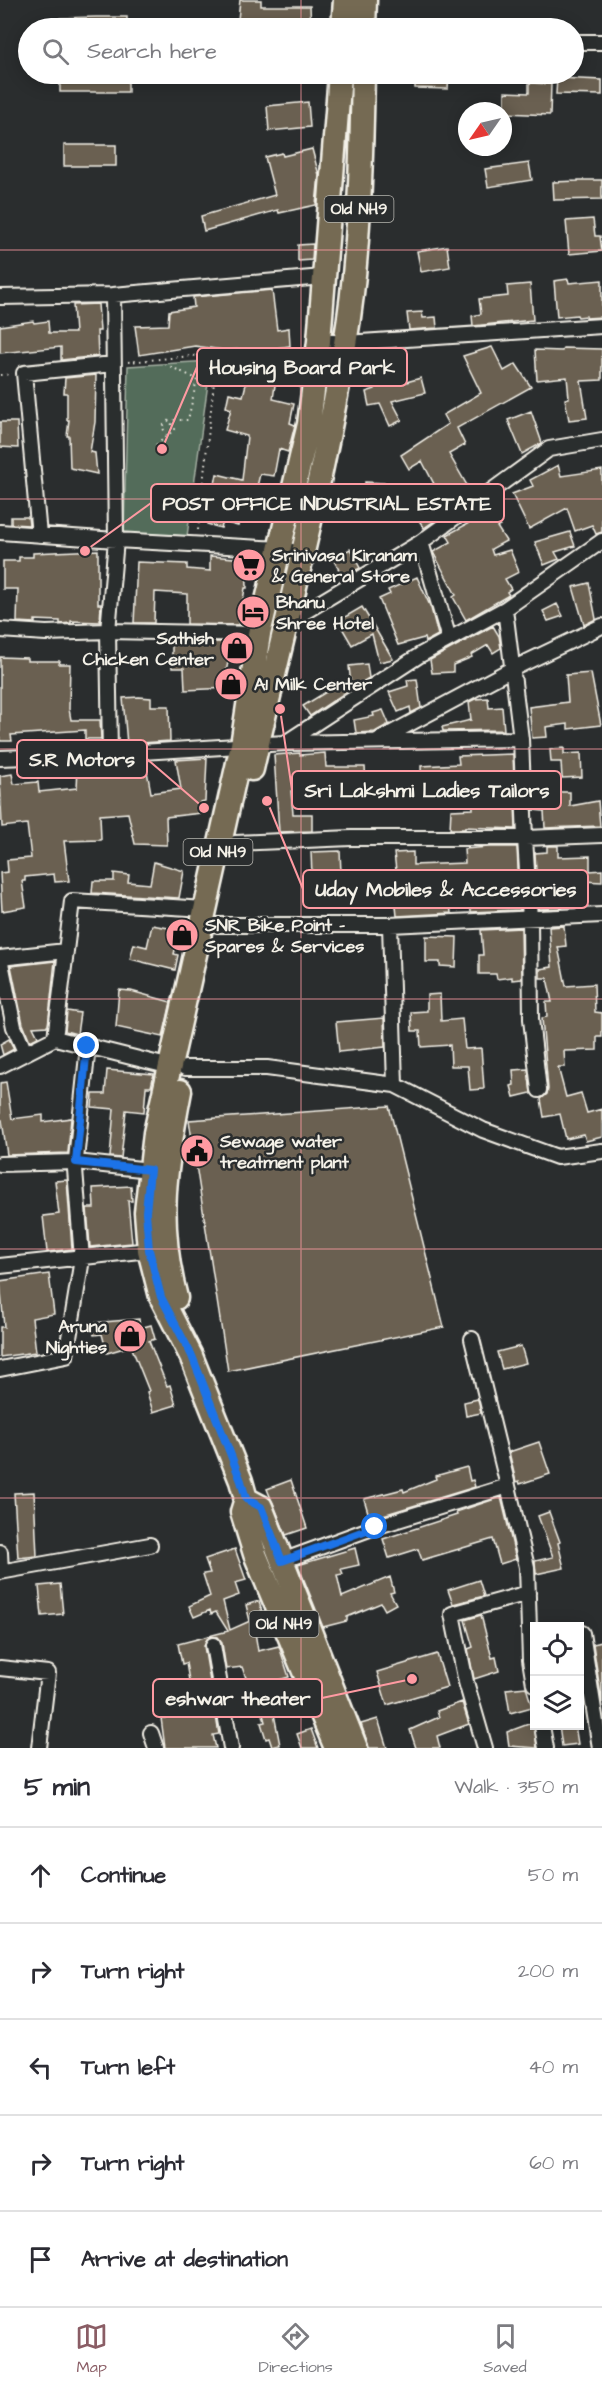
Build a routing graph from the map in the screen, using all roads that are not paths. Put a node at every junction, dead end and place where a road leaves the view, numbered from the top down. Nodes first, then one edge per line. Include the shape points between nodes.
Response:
1 (345, 0) edge
2 (365, 0) edge
3 (344, 18) edge
4 (364, 18) edge
5 (584, 42) edge
6 (602, 42) edge
7 (339, 84) edge
8 (363, 84) edge
9 (323, 277) junction
10 (113, 295) junction
11 (0, 297) edge
12 (602, 326) edge
13 (346, 343) junction
14 (318, 349) junction
15 (113, 363) junction
16 (602, 440) edge
17 (0, 532) edge
18 (39, 535) junction
19 (116, 540) junction
20 (602, 541) edge
21 (421, 542) junction
22 (291, 551) junction
23 (505, 609) junction
24 (286, 623) junction
25 (602, 626) edge
26 (0, 630) edge
27 (108, 631) junction
28 (260, 634) junction
29 (450, 639) junction
30 (512, 669) junction
31 (521, 739) junction
32 (377, 741) junction
33 (285, 742) junction
34 (249, 745) junction
35 (110, 754) junction
36 (0, 758) edge
37 (602, 834) edge
38 (525, 838) junction
39 (235, 843) junction
40 (602, 915) edge
41 (211, 917) junction
42 (530, 919) junction
43 (390, 925) junction
44 (66, 951) junction
45 (0, 958) edge
46 (55, 1038) junction
47 (87, 1046) junction
48 (25, 1052) junction
49 (0, 1066) edge
50 (178, 1067) junction
51 (395, 1085) junction
52 (539, 1090) dead end
53 (602, 1151) edge
54 (76, 1162) junction
55 (0, 1164) edge
56 (150, 1170) junction
57 (149, 1250) junction
58 (82, 1259) junction
59 (0, 1266) edge
60 (472, 1339) dead end
61 (193, 1359) junction
62 (0, 1369) edge
63 (508, 1486) junction
64 (244, 1490) junction
65 (150, 1545) dead end
66 (0, 1552) edge
67 (282, 1561) junction
68 (1, 1572) edge
69 (528, 1593) junction
70 (213, 1645) dead end
71 (584, 1646) edge
72 (0, 1668) edge
73 (533, 1676) edge
74 (543, 1730) edge
75 (151, 1733) dead end
76 (39, 1748) edge
77 (156, 1748) edge
78 (231, 1748) edge
79 (336, 1748) edge
80 (356, 1748) edge
81 (485, 1748) edge
82 (546, 1748) edge
83 (600, 1748) edge

1 - 3 main road
2 - 4 main road
5 - 6 street
7 - 9 main road, Old NH9
8 - 13 main road, Old NH9 via 361,186
9 - 10 street
9 - 14 main road, Old NH9
10 - 11 street
10 - 15 street
12 - 13 street
13 - 14 street
13 - 22 main road, Old NH9 via 329,430
14 - 22 main road, Old NH9
15 - 18 street via 24,373
15 - 19 street
16 - 21 street via 549,449
17 - 18 street
18 - 19 street
19 - 22 street
19 - 27 street
20 - 23 street
21 - 24 street
21 - 29 street
22 - 24 main road, Old NH9
22 - 28 main road, Old NH9
23 - 29 street
23 - 30 street
24 - 34 main road, Old NH9
25 - 30 street
26 - 27 street
27 - 28 street
27 - 35 street
28 - 34 main road, Old NH9
29 - 33 street
30 - 31 street
30 - 32 street
31 - 32 street
31 - 38 street
32 - 33 street
33 - 34 street
34 - 35 street
34 - 39 main road, Old NH9
34 - 41 main road, Old NH9
35 - 36 street
37 - 38 street
38 - 39 street
38 - 42 street
39 - 41 main road, Old NH9
40 - 42 street
41 - 43 street
41 - 44 street via 72,900
41 - 50 main road, Old NH9
42 - 43 street
42 - 52 street via 531,1019
43 - 51 street
44 - 45 street
44 - 46 street
45 - 48 street via 14,1027
46 - 47 street
46 - 48 street
47 - 50 street
47 - 54 street
48 - 49 street
50 - 51 street via 267,1068
50 - 56 main road, Old NH9 via 155,1133
50 - 61 main road, Old NH9 via 164,1202 164,1241
51 - 53 street via 483,1130 557,1157
54 - 55 street
54 - 56 street
54 - 58 street
56 - 57 main road, Old NH9 via 146,1212
57 - 58 street
57 - 61 main road, Old NH9 via 161,1297
58 - 59 street
58 - 62 street via 66,1356
60 - 63 street
61 - 64 main road, Old NH9
63 - 67 street
63 - 69 street via 527,1567
64 - 67 main road via 261,1507
64 - 79 main road, Old NH9 via 242,1512 255,1554
65 - 68 street
66 - 68 street
67 - 80 main road
69 - 73 street
69 - 81 street via 452,1614
70 - 78 street
71 - 83 street
72 - 76 street via 48,1672
74 - 82 street
75 - 77 street

